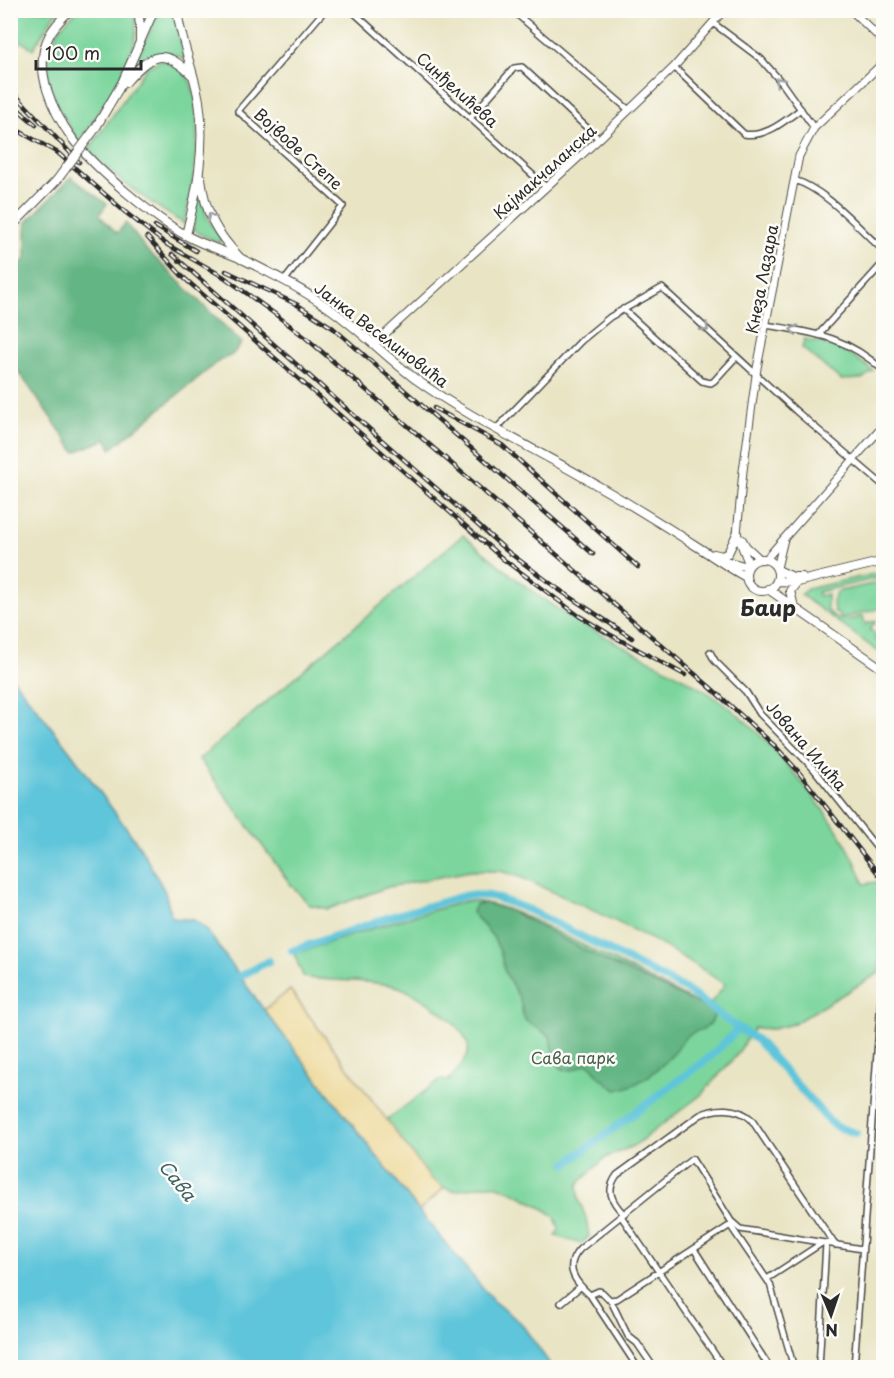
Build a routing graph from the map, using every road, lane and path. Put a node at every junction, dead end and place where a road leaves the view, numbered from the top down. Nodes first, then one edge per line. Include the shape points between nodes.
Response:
1 (70, 10) edge
2 (138, 10) edge
3 (154, 10) edge
4 (177, 10) edge
5 (325, 10) edge
6 (351, 10) edge
7 (512, 10) edge
8 (724, 10) edge
9 (851, 10) edge
10 (713, 23) junction
11 (884, 42) edge
12 (139, 47) junction
13 (884, 62) edge
14 (674, 67) junction
15 (193, 76) junction
16 (118, 91) junction
17 (801, 109) junction
18 (629, 110) junction
19 (470, 118) junction
20 (814, 128) junction
21 (599, 139) junction
22 (199, 167) junction
23 (794, 180) junction
24 (546, 187) junction
25 (10, 228) edge
26 (186, 235) junction
27 (884, 251) edge
28 (241, 259) junction
29 (884, 262) edge
30 (284, 281) junction
31 (623, 309) junction
32 (766, 325) junction
33 (818, 335) junction
34 (374, 344) junction
35 (736, 357) junction
36 (884, 371) edge
37 (756, 375) junction
38 (884, 425) edge
39 (496, 429) junction
40 (852, 459) junction
41 (884, 486) edge
42 (737, 534) junction
43 (785, 536) junction
44 (707, 552) junction
45 (717, 558) junction
46 (763, 559) junction
47 (884, 561) edge
48 (748, 566) junction
49 (777, 569) junction
50 (746, 577) junction
51 (807, 578) junction
52 (797, 582) junction
53 (773, 585) junction
54 (795, 608) junction
55 (710, 652) dead end
56 (884, 670) edge
57 (884, 857) edge
58 (884, 957) edge
59 (622, 1215) junction
60 (731, 1224) junction
61 (824, 1243) junction
62 (835, 1245) junction
63 (694, 1249) junction
64 (862, 1249) junction
65 (659, 1272) junction
66 (767, 1279) junction
67 (580, 1287) junction
68 (590, 1295) junction
69 (610, 1300) junction
70 (561, 1303) dead end
71 (628, 1336) junction
72 (621, 1342) junction
73 (638, 1368) edge
74 (654, 1368) edge
75 (724, 1368) edge
76 (770, 1368) edge
77 (794, 1368) edge
78 (819, 1368) edge
79 (854, 1368) edge

1 - 26 main road, Јанка Веселиновића via 48,36 44,50 46,83 58,114 72,138 92,160 141,203
2 - 12 main road
3 - 12 main road
4 - 15 main road
5 - 30 street, Војводе Степе via 238,111 343,206
6 - 19 street, Синђелићева
7 - 18 street
8 - 10 street, Кајмакчаланска
9 - 11 street
10 - 14 street, Кајмакчаланска
17 -> 10 street via 761,59
12 - 16 main road
13 - 20 street, Кнеза Лазара
14 - 17 street via 744,135 765,133
14 - 18 street, Кајмакчаланска
15 - 16 main road via 170,57 159,56 146,61
15 - 22 main road via 201,132
16 - 25 main road, bridge via 57,180
17 - 20 street
18 - 21 street, Кајмакчаланска
19 - 21 street via 514,68 522,67
19 - 24 street, Синђелићева
20 - 23 street, Кнеза Лазара via 799,156
21 - 24 street, Кајмакчаланска
22 - 26 main road
28 -> 22 main road via 225,243 210,217
23 - 27 street via 819,193
23 - 32 street, Кнеза Лазара
24 - 34 street, Кајмакчаланска
26 - 28 main road, Јанка Веселиновића
28 - 30 main road, Јанка Веселиновића
29 - 33 street
30 - 34 main road, Јанка Веселиновића via 329,308
31 -> 35 street via 662,288
31 - 35 street via 702,381 714,381
31 - 39 street via 581,341
33 -> 32 street
32 - 37 street, Кнеза Лазара
33 - 36 street via 848,344
34 - 39 main road, Јанка Веселиновића via 414,378
35 - 37 street
37 - 40 street
37 - 42 street, Кнеза Лазара
38 - 40 street
39 - 44 main road, Јанка Веселиновића
40 - 41 street
40 - 43 street
42 - 44 main road via 726,555
42 - 46 street
42 - 48 street, Кнеза Лазара
43 - 46 street
43 - 49 street
44 - 45 main road, Јанка Веселиновића
45 - 48 main road, Јанка Веселиновића
45 - 50 main road, Јанка Веселиновића
46 - 48 main road
46 - 49 main road
47 - 51 main road
48 - 50 main road
49 - 51 main road via 793,577
49 - 53 main road
50 - 53 main road via 753,587 763,591
51 - 52 main road
52 - 53 main road
52 - 54 main road via 790,591
53 - 54 main road
54 - 56 main road
55 - 57 street, Јована Илића via 760,714 813,768
58 - 64 street
59 - 60 street via 692,1159
59 - 62 street via 611,1194 617,1175 700,1115 733,1110 751,1119
59 - 65 street
59 - 67 street via 573,1259 572,1272
60 - 61 street via 747,1231
60 - 63 street
60 - 66 street
61 - 62 street
61 - 66 street
61 - 78 street
62 - 64 street
63 - 65 street
63 - 76 street
64 - 79 street
65 - 69 street
65 - 75 street
66 - 77 street
67 - 68 street
67 - 70 street
68 - 69 street via 602,1292
68 - 72 street
69 - 71 street
71 - 72 street
71 - 74 street
72 - 73 street

